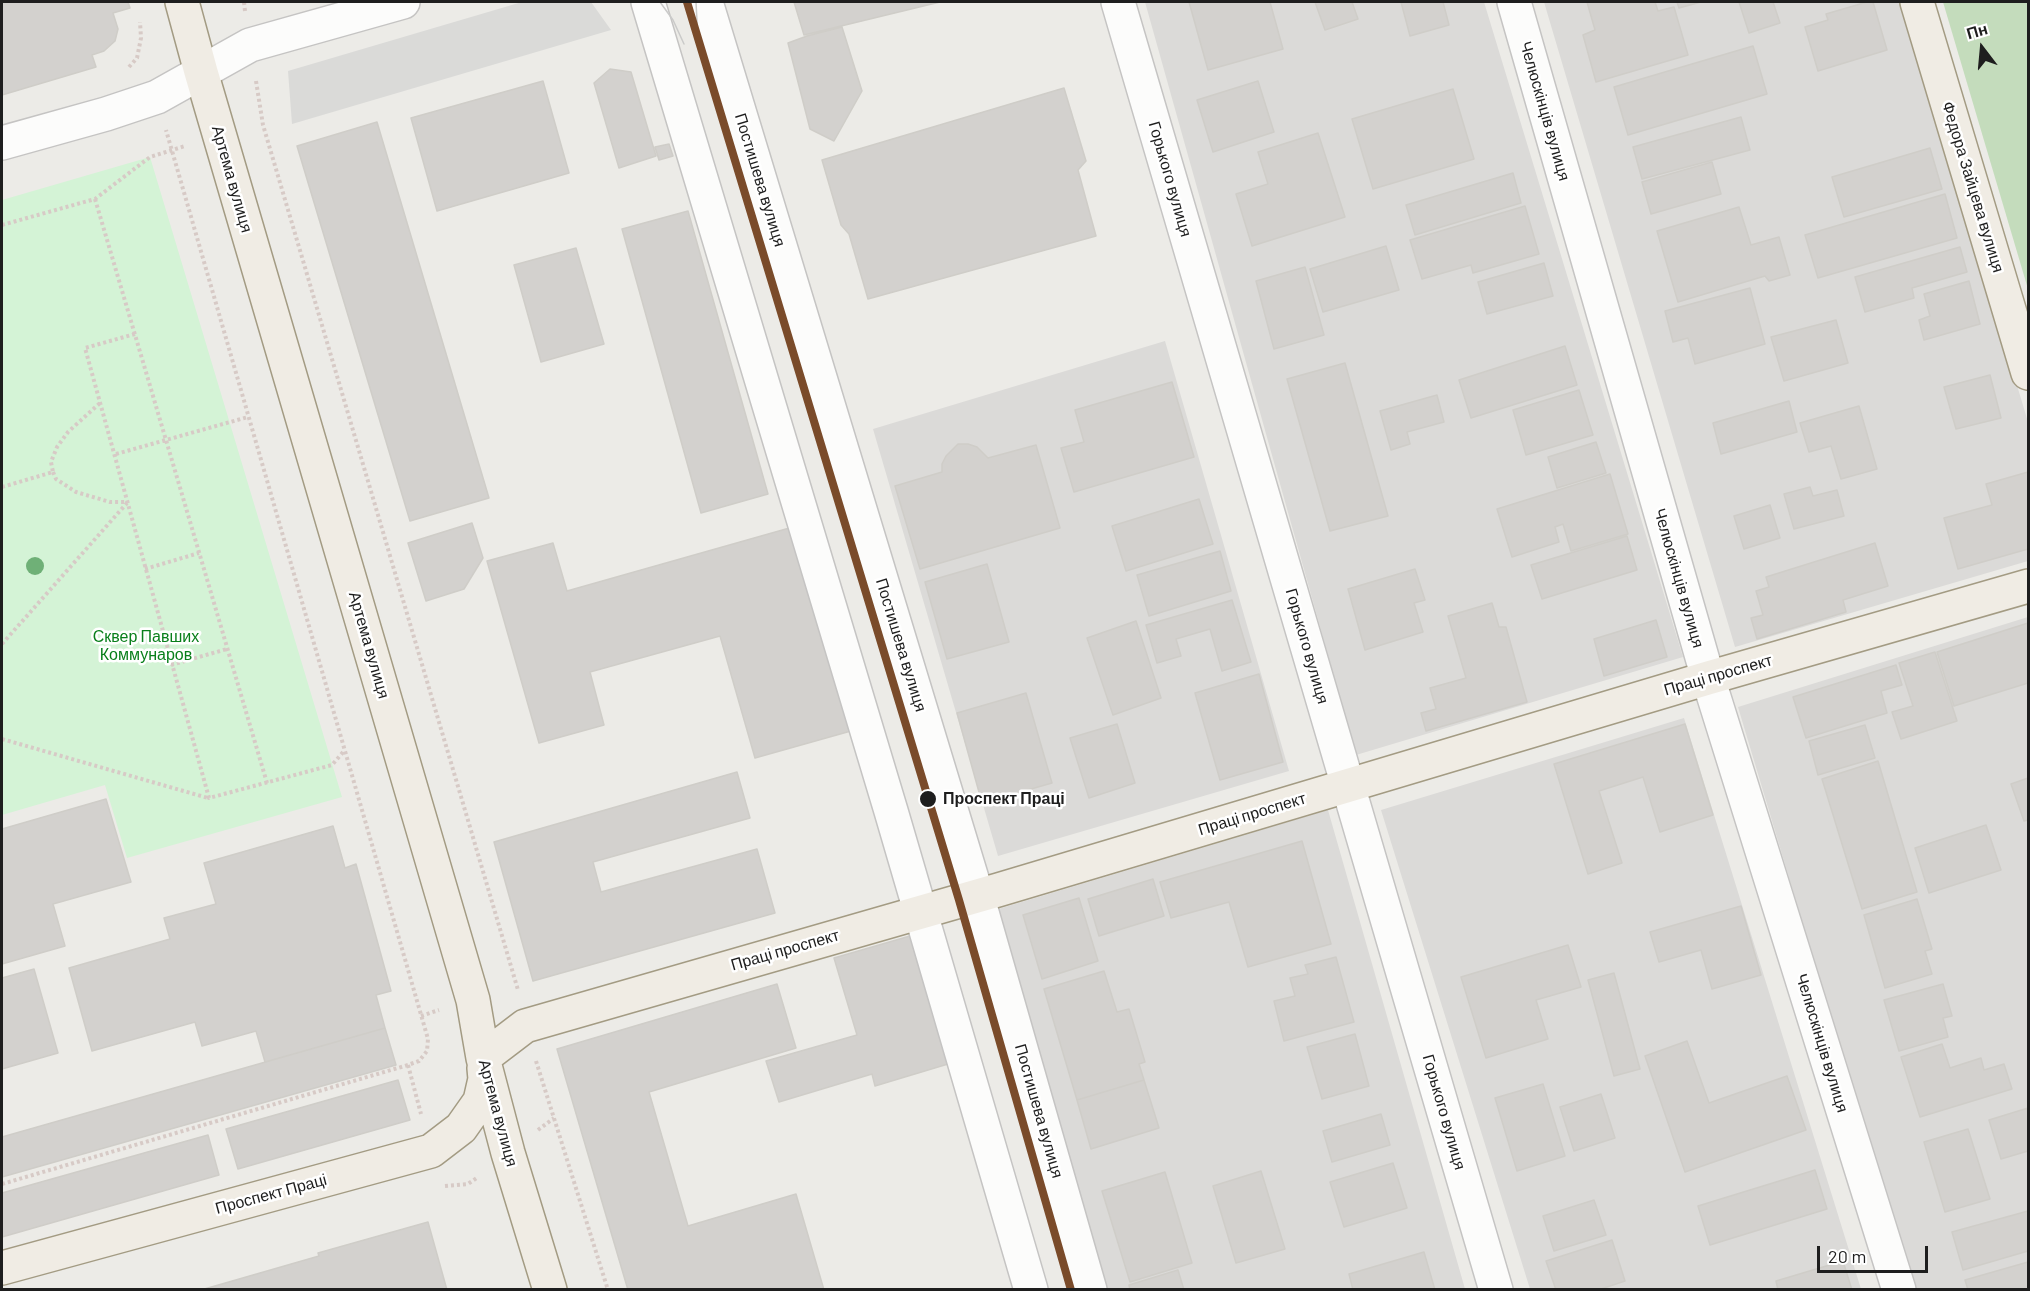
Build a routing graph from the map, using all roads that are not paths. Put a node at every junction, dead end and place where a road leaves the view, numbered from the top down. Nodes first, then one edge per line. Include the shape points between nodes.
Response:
1 (182, 2) edge
2 (403, 2) edge
3 (648, 2) edge
4 (706, 2) edge
5 (1118, 2) edge
6 (1514, 2) edge
7 (1917, 2) edge
8 (201, 72) junction
9 (2, 144) edge
10 (2028, 373) edge
11 (2028, 586) edge
12 (1708, 678) junction
13 (1347, 785) junction
14 (977, 895) junction
15 (920, 911) junction
16 (483, 1058) junction
17 (2, 1268) edge
18 (550, 1290) edge
19 (1031, 1290) edge
20 (1090, 1290) edge
21 (1496, 1290) edge
22 (1899, 1290) edge

1 - 8 main road, Артема вулиця
2 - 8 street via 250,45
3 - 15 street
4 - 14 street, Постишева вулиця
5 - 13 street, Горького вулиця
6 - 12 street, Челюскінців вулиця
7 - 10 main road, Федора Зайцева вулиця
8 - 9 street via 157,97
8 - 16 main road, Артема вулиця via 473,1000
11 - 12 main road, Праці проспект
12 - 13 main road, Праці проспект
12 - 22 street, Челюскінців вулиця
13 - 14 main road, Праці проспект
13 - 21 street, Горького вулиця
14 - 15 main road, Праці проспект
14 - 20 street, Постишева вулиця
15 - 16 main road, Праці проспект via 525,1026
15 - 19 street
16 - 17 main road, Проспект Праці via 485,1079 480,1101 461,1128 431,1150
16 - 18 main road, Артема вулиця

